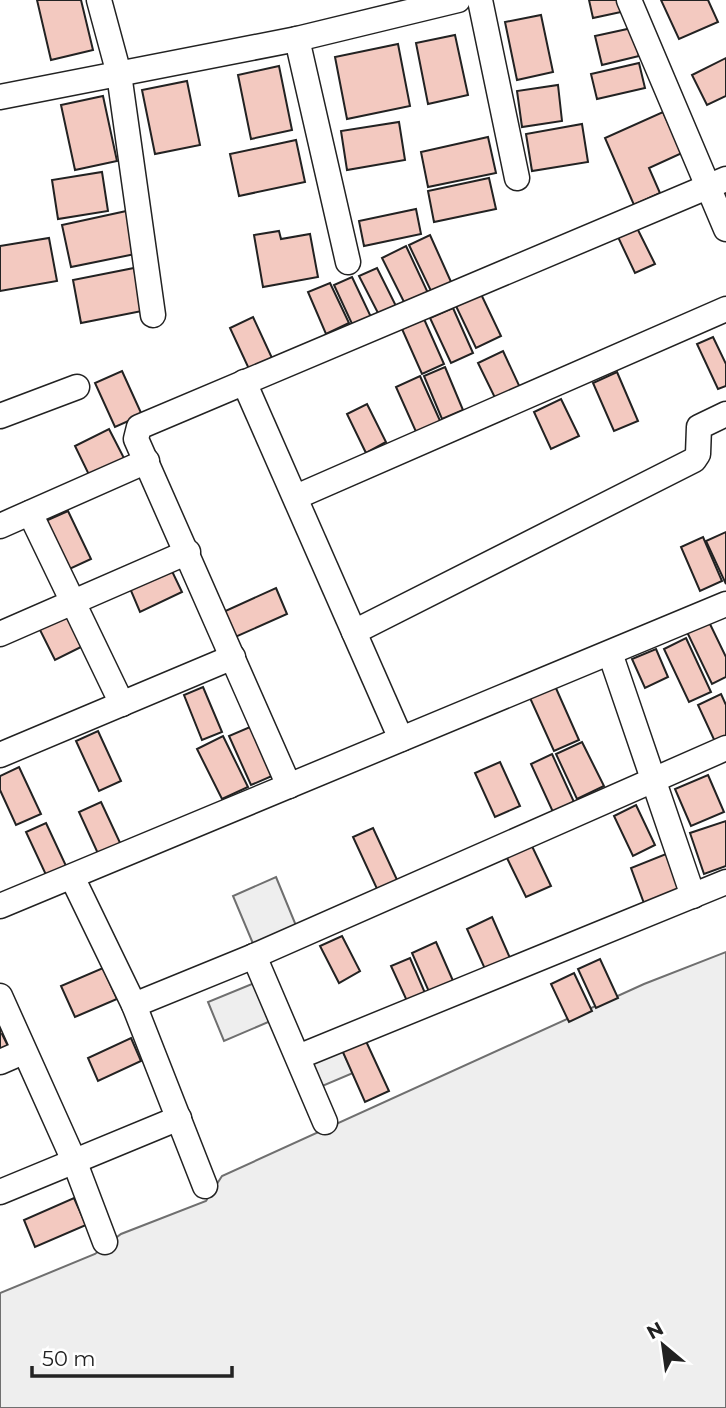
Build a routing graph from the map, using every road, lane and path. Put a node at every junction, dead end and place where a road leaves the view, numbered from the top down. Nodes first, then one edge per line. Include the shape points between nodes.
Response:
1 (99, 0) edge
2 (458, 0) edge
3 (480, 0) edge
4 (629, 0) edge
5 (297, 39) junction
6 (119, 74) junction
7 (0, 97) edge
8 (517, 178) dead end
9 (716, 183) edge
10 (726, 229) edge
11 (348, 262) dead end
12 (726, 309) edge
13 (153, 315) dead end
14 (244, 383) junction
15 (78, 387) dead end
16 (726, 414) edge
17 (0, 416) edge
18 (147, 461) junction
19 (296, 497) junction
20 (30, 513) junction
21 (0, 526) edge
22 (188, 552) junction
23 (73, 602) junction
24 (726, 604) edge
25 (354, 632) junction
26 (0, 634) edge
27 (610, 653) junction
28 (233, 657) junction
29 (122, 704) junction
30 (401, 740) junction
31 (726, 748) edge
32 (0, 755) edge
33 (656, 780) junction
34 (289, 786) junction
35 (72, 877) junction
36 (726, 882) edge
37 (693, 896) junction
38 (0, 906) edge
39 (254, 956) junction
40 (0, 996) edge
41 (134, 1005) junction
42 (23, 1052) junction
43 (298, 1057) junction
44 (0, 1062) edge
45 (179, 1118) junction
46 (325, 1122) dead end
47 (75, 1163) junction
48 (205, 1186) dead end
49 (0, 1192) edge
50 (105, 1242) dead end

1 - 6 street
2 - 5 street
3 - 8 street
4 - 9 street
5 - 6 street
5 - 11 street
6 - 7 street
6 - 13 street
9 - 10 street
9 - 14 street
12 - 19 street
14 - 18 street via 139,427 136,439
14 - 19 street
15 - 17 street
16 - 25 street via 699,427 694,460
18 - 20 street
18 - 22 street
19 - 25 street
20 - 21 street
20 - 23 street
22 - 23 street
22 - 28 street
23 - 26 street
23 - 29 street
24 - 27 street
25 - 30 street
27 - 30 street
27 - 33 street
28 - 29 street
28 - 34 street
29 - 32 street
30 - 34 street
31 - 33 street
33 - 37 street
33 - 39 street
34 - 35 street
35 - 38 street
35 - 41 street
36 - 37 street
37 - 43 street
39 - 41 street
39 - 43 street
40 - 42 street
41 - 45 street
42 - 44 street
42 - 47 street
43 - 46 street
45 - 47 street
45 - 48 street
47 - 49 street
47 - 50 street

